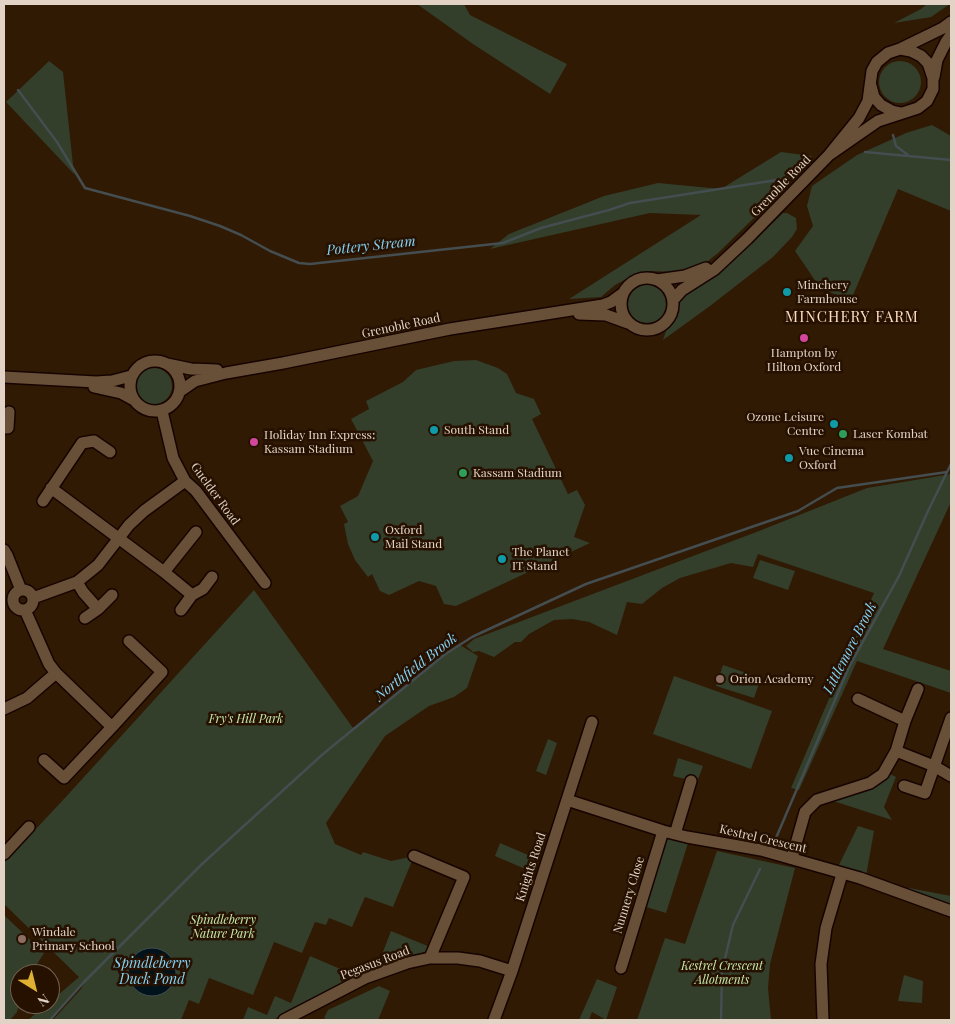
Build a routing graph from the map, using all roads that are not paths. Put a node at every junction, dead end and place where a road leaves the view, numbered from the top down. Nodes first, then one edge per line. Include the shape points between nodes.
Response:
1 (951, 22) edge
2 (951, 35) edge
3 (900, 50) junction
4 (933, 78) junction
5 (870, 82) junction
6 (903, 113) junction
7 (829, 155) junction
8 (729, 255) junction
9 (657, 280) junction
10 (622, 294) junction
11 (673, 300) junction
12 (562, 313) junction
13 (628, 323) junction
14 (167, 364) junction
15 (247, 368) junction
16 (131, 376) junction
17 (4, 377) edge
18 (62, 380) junction
19 (179, 392) junction
20 (134, 400) junction
21 (162, 411) junction
22 (9, 412) dead end
23 (4, 428) edge
24 (110, 452) dead end
25 (186, 481) junction
26 (51, 488) junction
27 (43, 501) dead end
28 (196, 532) dead end
29 (119, 539) junction
30 (4, 550) edge
31 (164, 572) junction
32 (212, 577) dead end
33 (77, 582) junction
34 (265, 583) dead end
35 (21, 590) junction
36 (112, 595) dead end
37 (192, 595) junction
38 (33, 598) junction
39 (8, 605) edge
40 (98, 609) junction
41 (25, 610) junction
42 (180, 610) dead end
43 (86, 618) dead end
44 (129, 640) dead end
45 (56, 673) junction
46 (918, 689) dead end
47 (858, 700) dead end
48 (4, 709) edge
49 (951, 718) edge
50 (905, 721) junction
51 (592, 722) dead end
52 (112, 727) junction
53 (896, 751) junction
54 (44, 760) dead end
55 (934, 766) junction
56 (951, 776) edge
57 (691, 781) dead end
58 (904, 786) dead end
59 (567, 800) junction
60 (29, 827) dead end
61 (664, 831) junction
62 (675, 834) junction
63 (4, 854) edge
64 (414, 856) dead end
65 (792, 858) junction
66 (842, 874) junction
67 (951, 911) edge
68 (430, 958) junction
69 (621, 968) dead end
70 (512, 971) junction
71 (284, 1020) edge
72 (494, 1020) edge
73 (822, 1020) edge

1 - 3 street
2 - 4 street via 937,60
3 - 4 street via 921,56
3 - 5 street via 888,53 877,62
4 - 6 street via 933,89 926,101 918,108
5 - 6 street via 874,97 881,105
5 - 7 street, Grenoble Road via 868,101 860,118
6 - 7 street, Grenoble Road via 878,121
7 - 8 street, Grenoble Road
8 - 9 street, Grenoble Road via 698,272
8 - 11 street, Grenoble Road
9 - 10 street via 634,282
9 - 11 street via 668,289
10 - 12 street, Grenoble Road via 604,305
10 - 13 street via 620,308
11 - 13 street via 670,316 658,327 640,330
12 - 13 street, Grenoble Road via 606,315
12 - 15 street, Grenoble Road via 450,329
14 - 15 street, Grenoble Road via 205,371
14 - 16 street via 147,362
14 - 19 street via 177,375
15 - 19 street, Grenoble Road via 205,378
16 - 18 street via 112,382
16 - 20 street via 129,391
17 - 18 street
18 - 20 street via 121,393
19 - 21 street via 174,403
20 - 21 street via 145,409
21 - 25 street, Guelder Road via 173,458
22 - 23 street via 8,428
24 - 26 street via 94,441 82,443
25 - 29 street via 144,510
25 - 34 street, Guelder Road
26 - 27 street
26 - 29 street
28 - 31 street
29 - 31 street
29 - 33 street via 98,565
30 - 35 street
31 - 37 street
32 - 37 street via 203,589
33 - 38 street
33 - 40 street
35 - 38 street via 28,591
35 - 39 street via 14,594
36 - 40 street
37 - 42 street
38 - 41 street via 31,606
39 - 41 street
40 - 43 street
41 - 45 street
44 - 52 street via 162,672
45 - 48 street via 27,698
45 - 52 street
46 - 50 street
47 - 50 street
49 - 55 street
50 - 53 street
51 - 59 street, Knights Road
52 - 54 street via 64,778
53 - 55 street
53 - 65 street via 883,774 870,783 817,800 805,812
55 - 56 street
55 - 58 street via 925,793
57 - 62 street
59 - 61 street, Kestrel Crescent
59 - 70 street, Knights Road
60 - 63 street
61 - 62 street, Kestrel Crescent
61 - 69 street, Nunnery Close
62 - 65 street, Kestrel Crescent
64 - 68 street via 464,877
65 - 66 street, Kestrel Crescent
66 - 67 street, Kestrel Crescent
66 - 73 street via 826,928 821,964
68 - 70 street, Pegasus Road via 480,960
68 - 71 street, Pegasus Road via 365,978
70 - 72 street, Knights Road

